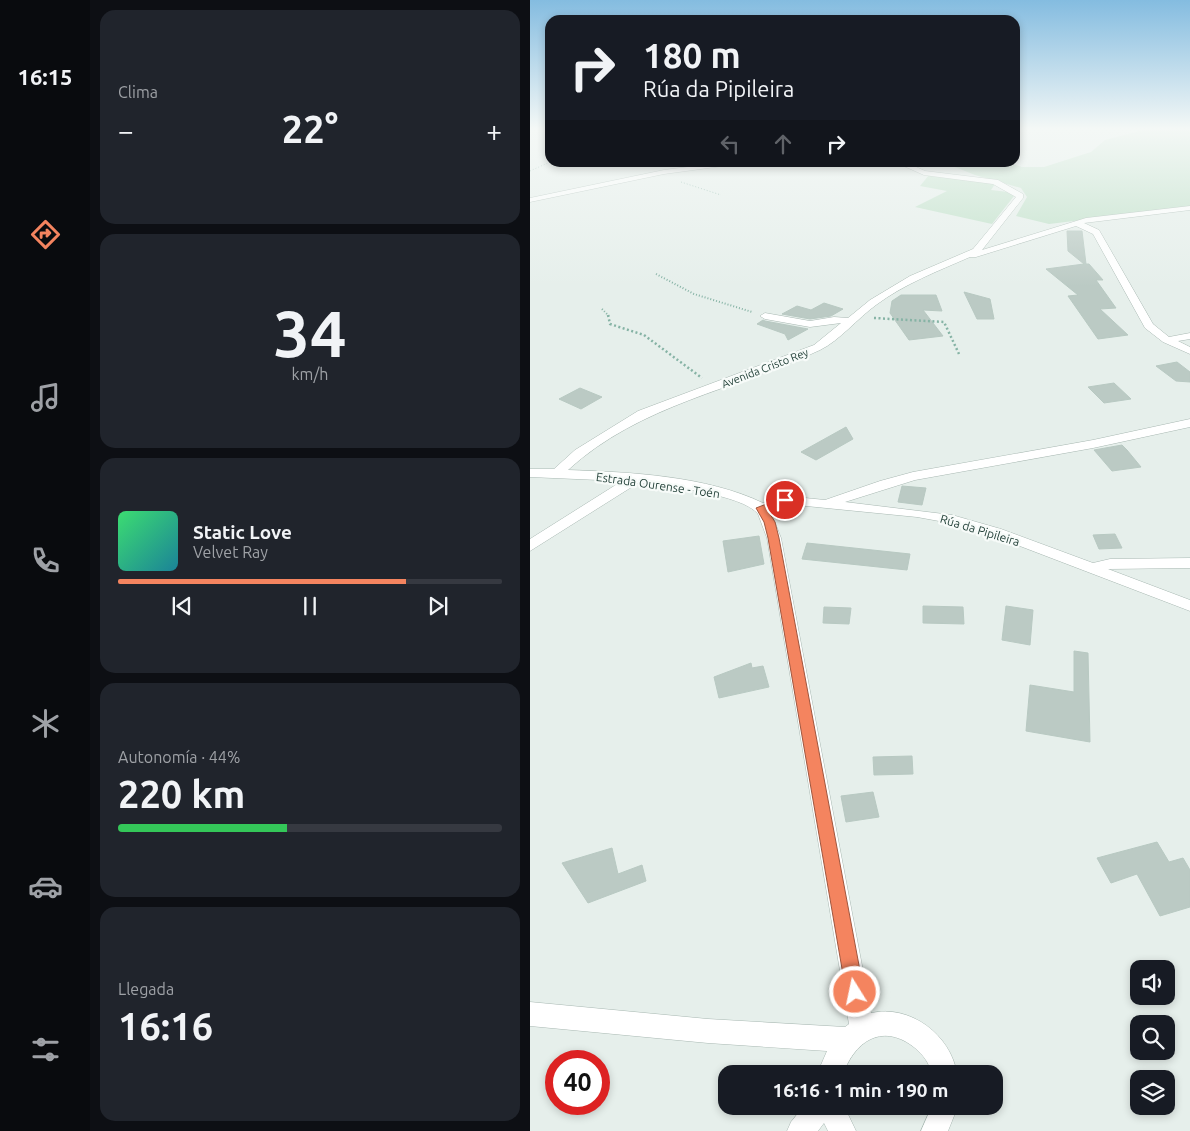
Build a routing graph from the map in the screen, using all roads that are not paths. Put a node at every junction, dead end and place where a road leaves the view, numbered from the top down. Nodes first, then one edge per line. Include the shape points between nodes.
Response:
1 (620, 181) edge
2 (985, 181) edge
3 (530, 200) edge
4 (1190, 208) edge
5 (1077, 223) junction
6 (1021, 241) junction
7 (982, 244) junction
8 (966, 256) junction
9 (765, 316) road end
10 (853, 319) junction
11 (1190, 336) edge
12 (1167, 340) junction
13 (1190, 351) edge
14 (1190, 423) edge
15 (558, 472) junction
16 (530, 473) edge
17 (634, 480) junction
18 (826, 504) junction
19 (761, 508) junction
20 (530, 546) edge
21 (1190, 563) edge
22 (1091, 569) junction
23 (1190, 606) edge
24 (530, 1014) edge
25 (854, 1034) junction
26 (833, 1065) edge
27 (941, 1065) edge
28 (814, 1115) edge
29 (834, 1115) edge
30 (941, 1115) edge
31 (800, 1131) edge
32 (843, 1131) edge
33 (934, 1131) edge

1 - 3 street
2 - 7 street, Avenida Cristo Rey via 1020,194 1020,198
4 - 5 street
5 - 6 street
5 - 12 street via 1096,232 1147,323
6 - 7 street
6 - 8 street
7 - 8 street, Avenida Cristo Rey
8 - 10 street, Avenida Cristo Rey via 913,278 873,302
9 - 10 street via 810,324
10 - 15 street, Avenida Cristo Rey via 807,353 633,419 579,453
11 - 12 street
12 - 13 street
14 - 18 street via 1060,450 912,474
15 - 16 street, Estrada Ourense - Toén
15 - 17 street, Estrada Ourense - Toén
17 - 19 street, Estrada Ourense - Toén via 724,493
17 - 20 street
18 - 19 street, Rúa da Pipileira via 785,500
18 - 22 street, Rúa da Pipileira via 952,519 996,532
19 - 25 street via 774,538
21 - 22 street via 1110,564
22 - 23 street, Rúa da Pipileira
24 - 25 street via 708,1031
25 - 26 street via 835,1057
25 - 27 street via 881,1023 900,1024 934,1048
28 - 31 street
29 - 32 street
30 - 33 street

